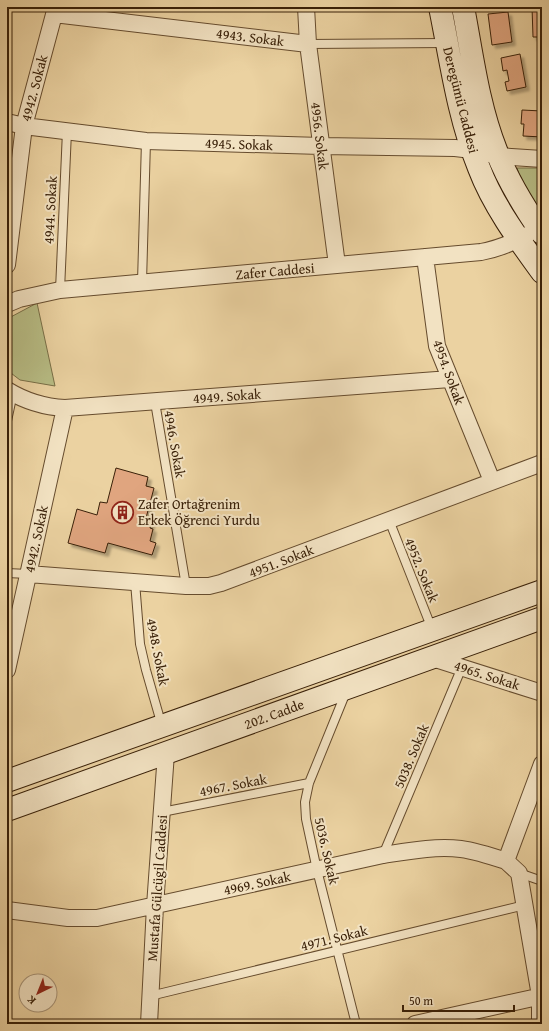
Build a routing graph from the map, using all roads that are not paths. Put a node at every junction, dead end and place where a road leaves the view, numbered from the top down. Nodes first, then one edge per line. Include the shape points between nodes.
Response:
1 (306, 7) edge
2 (440, 7) edge
3 (463, 7) edge
4 (55, 10) edge
5 (447, 43) junction
6 (308, 44) junction
7 (7, 122) edge
8 (24, 126) junction
9 (67, 131) junction
10 (146, 141) junction
11 (321, 146) junction
12 (472, 150) junction
13 (498, 156) junction
14 (542, 159) edge
15 (541, 229) edge
16 (519, 240) junction
17 (8, 247) edge
18 (425, 257) junction
19 (7, 265) edge
20 (337, 265) junction
21 (542, 272) edge
22 (142, 282) junction
23 (60, 290) junction
24 (7, 304) edge
25 (450, 379) junction
26 (10, 392) edge
27 (155, 402) junction
28 (65, 408) junction
29 (7, 421) edge
30 (542, 463) edge
31 (492, 481) junction
32 (389, 520) junction
33 (7, 573) edge
34 (28, 574) junction
35 (135, 582) junction
36 (186, 586) junction
37 (542, 591) edge
38 (542, 618) edge
39 (432, 630) junction
40 (432, 658) junction
41 (462, 667) junction
42 (7, 670) edge
43 (348, 688) junction
44 (542, 693) edge
45 (162, 726) junction
46 (166, 753) junction
47 (542, 764) edge
48 (7, 781) edge
49 (309, 783) junction
50 (7, 810) edge
51 (162, 812) junction
52 (383, 855) junction
53 (506, 861) junction
54 (317, 870) junction
55 (520, 873) junction
56 (542, 881) edge
57 (525, 905) junction
58 (155, 906) junction
59 (7, 910) edge
60 (337, 950) junction
61 (150, 996) junction
62 (541, 996) edge
63 (149, 1024) edge
64 (356, 1024) edge
65 (416, 1024) edge
66 (540, 1024) edge

1 - 6 street, 4956. Sokak
2 - 5 main road, Deregümü Caddesi
3 - 13 main road, Deregümü Caddesi via 479,92
4 - 6 street, 4943. Sokak
4 - 8 street, 4942. Sokak
5 - 6 lane, 4943. Sokak
5 - 12 main road, Deregümü Caddesi
6 - 11 street, 4956. Sokak
7 - 8 street, 4945. Sokak
8 - 9 street, 4945. Sokak
8 - 17 street, 4942. Sokak
9 - 10 street, 4945. Sokak
9 - 23 lane, 4944. Sokak
10 - 11 street, 4945. Sokak
10 - 22 lane
11 - 12 street, 4945. Sokak via 437,147
11 - 20 street, 4956. Sokak
12 - 13 street, 4945. Sokak
12 - 16 main road, Deregümü Caddesi via 488,189
13 - 14 street, 4945. Sokak
13 - 15 main road, Deregümü Caddesi via 516,193
15 - 16 street, Zafer Caddesi
16 - 18 street, Zafer Caddesi via 495,250
16 - 21 main road, Deregümü Caddesi
17 - 19 street, 4942. Sokak
18 - 20 street, Zafer Caddesi
18 - 25 street, 4954. Sokak via 437,346
20 - 22 street, Zafer Caddesi
22 - 23 street, Zafer Caddesi
23 - 24 street, Zafer Caddesi
25 - 27 street, 4949. Sokak
25 - 31 street, 4954. Sokak
26 - 28 street, 4949. Sokak via 38,405
26 - 29 lane
27 - 28 street, 4949. Sokak
27 - 36 lane, 4946. Sokak
28 - 34 street, 4942. Sokak
30 - 31 street, 4951. Sokak
31 - 32 street, 4951. Sokak
32 - 36 street, 4951. Sokak via 221,583
32 - 39 lane, 4952. Sokak
33 - 34 lane, 4951. Sokak
34 - 35 street, 4951. Sokak
34 - 42 street, 4942. Sokak
35 - 36 street, 4951. Sokak
35 - 45 lane, 4948. Sokak via 140,644
37 - 39 main road, 202. Cadde
38 - 40 main road, 202. Cadde
39 - 45 main road, 202. Cadde
40 - 41 street, 4965. Sokak
40 - 43 main road, 202. Cadde
41 - 44 street, 4965. Sokak
41 - 52 lane, 5038. Sokak
43 - 46 main road, 202. Cadde
43 - 49 lane, 5036. Sokak
45 - 48 main road, 202. Cadde
46 - 50 main road, 202. Cadde
46 - 51 street, Mustafa Gülcügil Caddesi
47 - 53 street
49 - 51 lane, 4967. Sokak
49 - 54 lane, 5036. Sokak via 305,811
51 - 58 street, Mustafa Gülcügil Caddesi
52 - 53 street, 4969. Sokak via 439,848 472,851
52 - 54 street, 4969. Sokak
53 - 55 street
54 - 58 street, 4969. Sokak
54 - 60 lane, 5036. Sokak
55 - 56 lane
55 - 57 street
57 - 60 lane, 4971. Sokak
57 - 62 street
58 - 59 street, 4969. Sokak via 112,916 84,919
58 - 61 street, Mustafa Gülcügil Caddesi
60 - 61 lane, 4971. Sokak
60 - 64 lane, 5036. Sokak
61 - 63 street, Mustafa Gülcügil Caddesi
62 - 65 street
62 - 66 street

